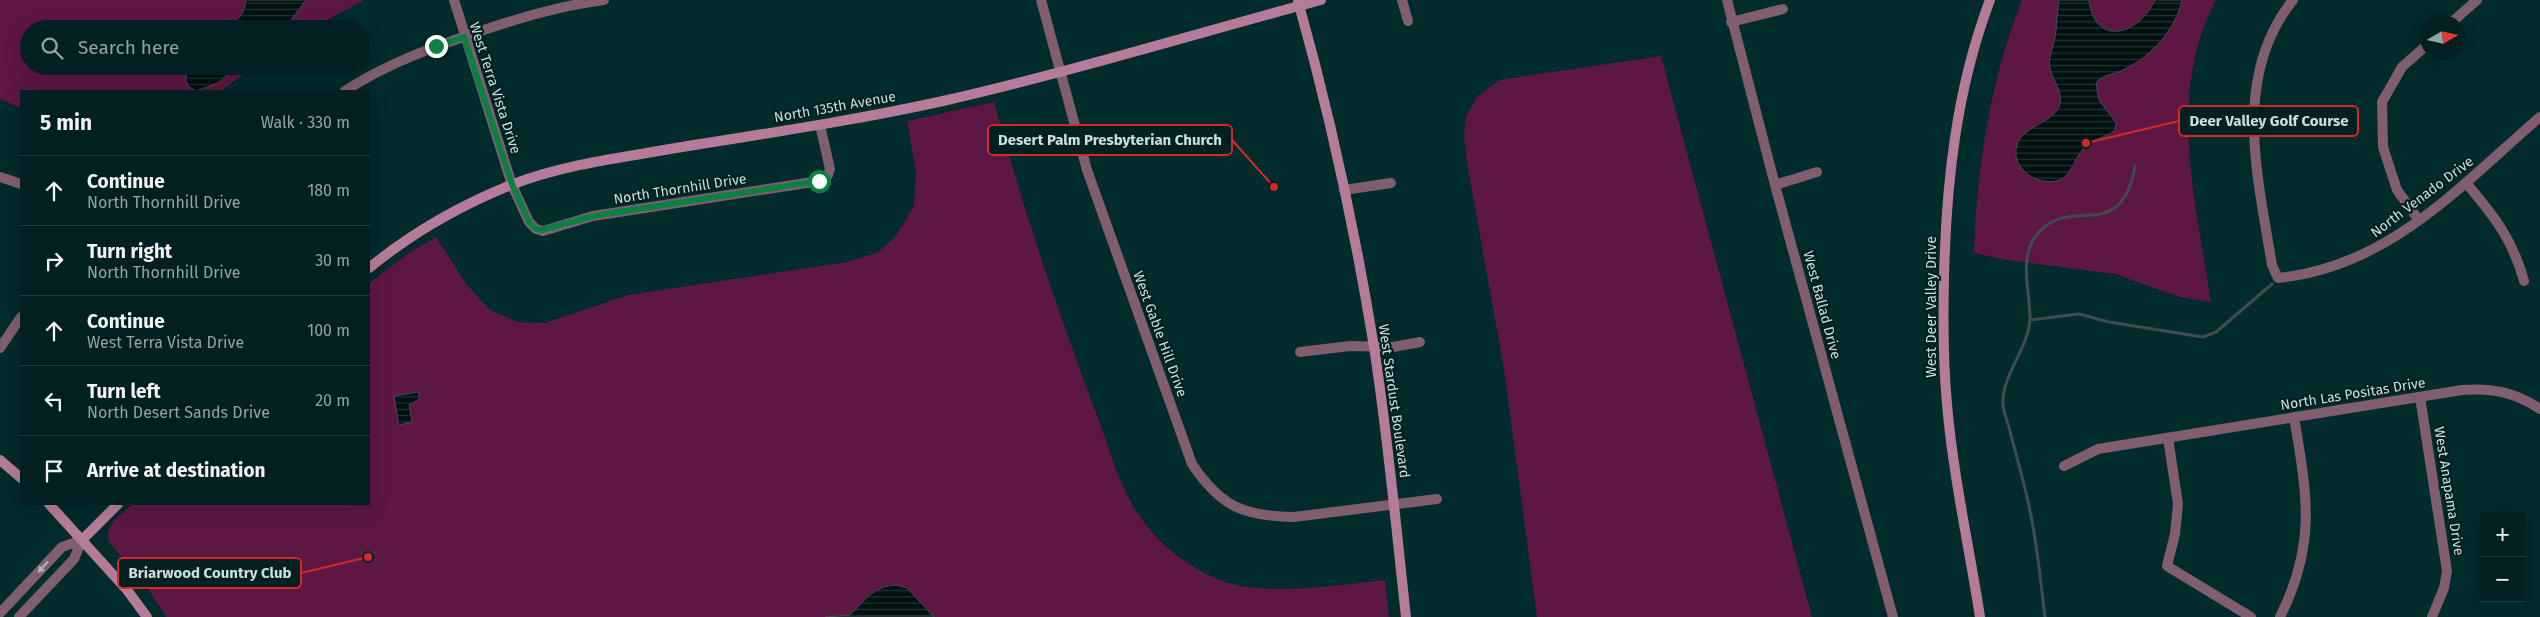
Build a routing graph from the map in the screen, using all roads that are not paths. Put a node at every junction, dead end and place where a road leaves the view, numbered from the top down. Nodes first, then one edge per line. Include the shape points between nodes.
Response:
1 (454, 0) edge
2 (604, 0) edge
3 (1041, 0) edge
4 (1321, 0) edge
5 (1402, 0) edge
6 (1727, 0) edge
7 (1990, 0) edge
8 (2293, 0) edge
9 (2477, 0) edge
10 (1298, 3) edge
11 (1783, 9) dead end
12 (2460, 15) edge
13 (1408, 22) dead end
14 (1731, 22) junction
15 (464, 37) junction
16 (2420, 51) edge
17 (1060, 71) junction
18 (347, 90) edge
19 (2540, 117) edge
20 (820, 125) junction
21 (1817, 172) dead end
22 (0, 176) edge
23 (1391, 183) dead end
24 (20, 184) edge
25 (512, 184) junction
26 (2467, 184) junction
27 (1775, 185) junction
28 (1344, 190) junction
29 (2418, 219) junction
30 (370, 267) edge
31 (2524, 281) dead end
32 (20, 318) edge
33 (1420, 342) dead end
34 (1373, 346) junction
35 (0, 348) edge
36 (1300, 352) dead end
37 (2420, 398) junction
38 (2540, 409) edge
39 (2294, 417) junction
40 (2168, 438) junction
41 (0, 460) edge
42 (2064, 466) dead end
43 (20, 477) edge
44 (1437, 499) dead end
45 (1394, 504) junction
46 (50, 505) edge
47 (117, 505) edge
48 (82, 540) junction
49 (0, 614) edge
50 (19, 617) edge
51 (147, 617) edge
52 (1406, 617) edge
53 (1893, 617) edge
54 (1980, 617) edge
55 (2251, 617) edge
56 (2280, 617) edge
57 (2432, 617) edge

1 - 15 street, West Terra Vista Drive
2 - 15 street via 517,18
3 - 17 street, West Gable Hill Drive
4 - 10 street, North 135th Avenue
5 - 13 street
6 - 14 street, West Ballad Drive
7 - 54 street, West Deer Valley Drive via 1957,120 1948,193 1943,316 1947,405
8 - 29 street, North Venado Drive via 2273,32 2253,103 2252,142 2272,265 2278,278 2331,268 2376,249
9 - 12 street
10 - 17 street, North 135th Avenue
10 - 28 street, West Stardust Boulevard
11 - 14 street
14 - 27 street, West Ballad Drive
15 - 18 street via 394,64
15 - 25 street, West Terra Vista Drive
16 - 29 street via 2402,67 2382,102 2383,147 2397,190
17 - 20 street, North 135th Avenue via 944,101
17 - 45 street, West Gable Hill Drive via 1090,179 1192,464 1207,486 1248,513 1270,517 1294,517
19 - 26 street, North Venado Drive
20 - 25 street, North 135th Avenue via 606,160
20 - 25 street, North Thornhill Drive via 830,169 828,175 819,181 593,216 542,230 529,222
21 - 27 street
22 - 24 street
23 - 28 street
25 - 30 street, North 135th Avenue via 428,225
26 - 29 street, North Venado Drive
26 - 31 street via 2499,222 2518,257
27 - 53 street, West Ballad Drive
28 - 34 street, West Stardust Boulevard
32 - 35 street
33 - 34 street via 1393,347
34 - 36 street
34 - 45 street, West Stardust Boulevard
37 - 38 street, North Las Positas Drive via 2462,390 2492,389 2507,392
37 - 39 street, North Las Positas Drive
37 - 57 street, West Anapama Drive via 2447,571
39 - 40 street, North Las Positas Drive
39 - 56 street via 2306,495 2306,534 2295,585
40 - 42 street, North Las Positas Drive via 2098,449
40 - 55 street via 2178,504 2176,534 2167,566
41 - 43 street
44 - 45 street
45 - 52 street, West Stardust Boulevard
46 - 48 street
47 - 48 street
48 -> 49 street via 62,546
48 - 50 street via 74,559
48 - 51 street

